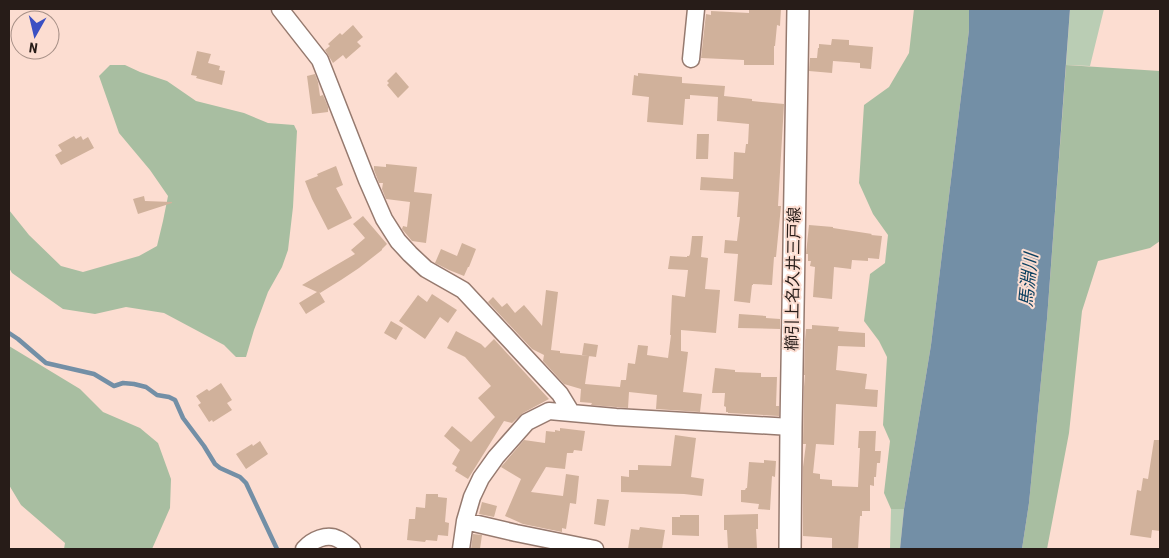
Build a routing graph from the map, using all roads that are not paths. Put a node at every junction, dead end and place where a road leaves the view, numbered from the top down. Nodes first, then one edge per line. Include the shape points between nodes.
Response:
1 (280, 9) edge
2 (696, 9) edge
3 (798, 9) edge
4 (691, 59) dead end
5 (571, 412) junction
6 (791, 426) junction
7 (465, 521) junction
8 (304, 549) edge
9 (352, 549) edge
10 (461, 549) edge
11 (595, 549) edge
12 (790, 549) edge

1 - 5 street via 320,60 367,180 384,219 398,241 426,269 463,290 560,394
2 - 4 street
3 - 6 main road, 櫛引上名久井三戸線
5 - 6 street
5 - 7 street via 549,410 527,422 480,478
6 - 12 main road, 櫛引上名久井三戸線
7 - 10 street
7 - 11 street
8 - 9 street via 323,537 338,538

